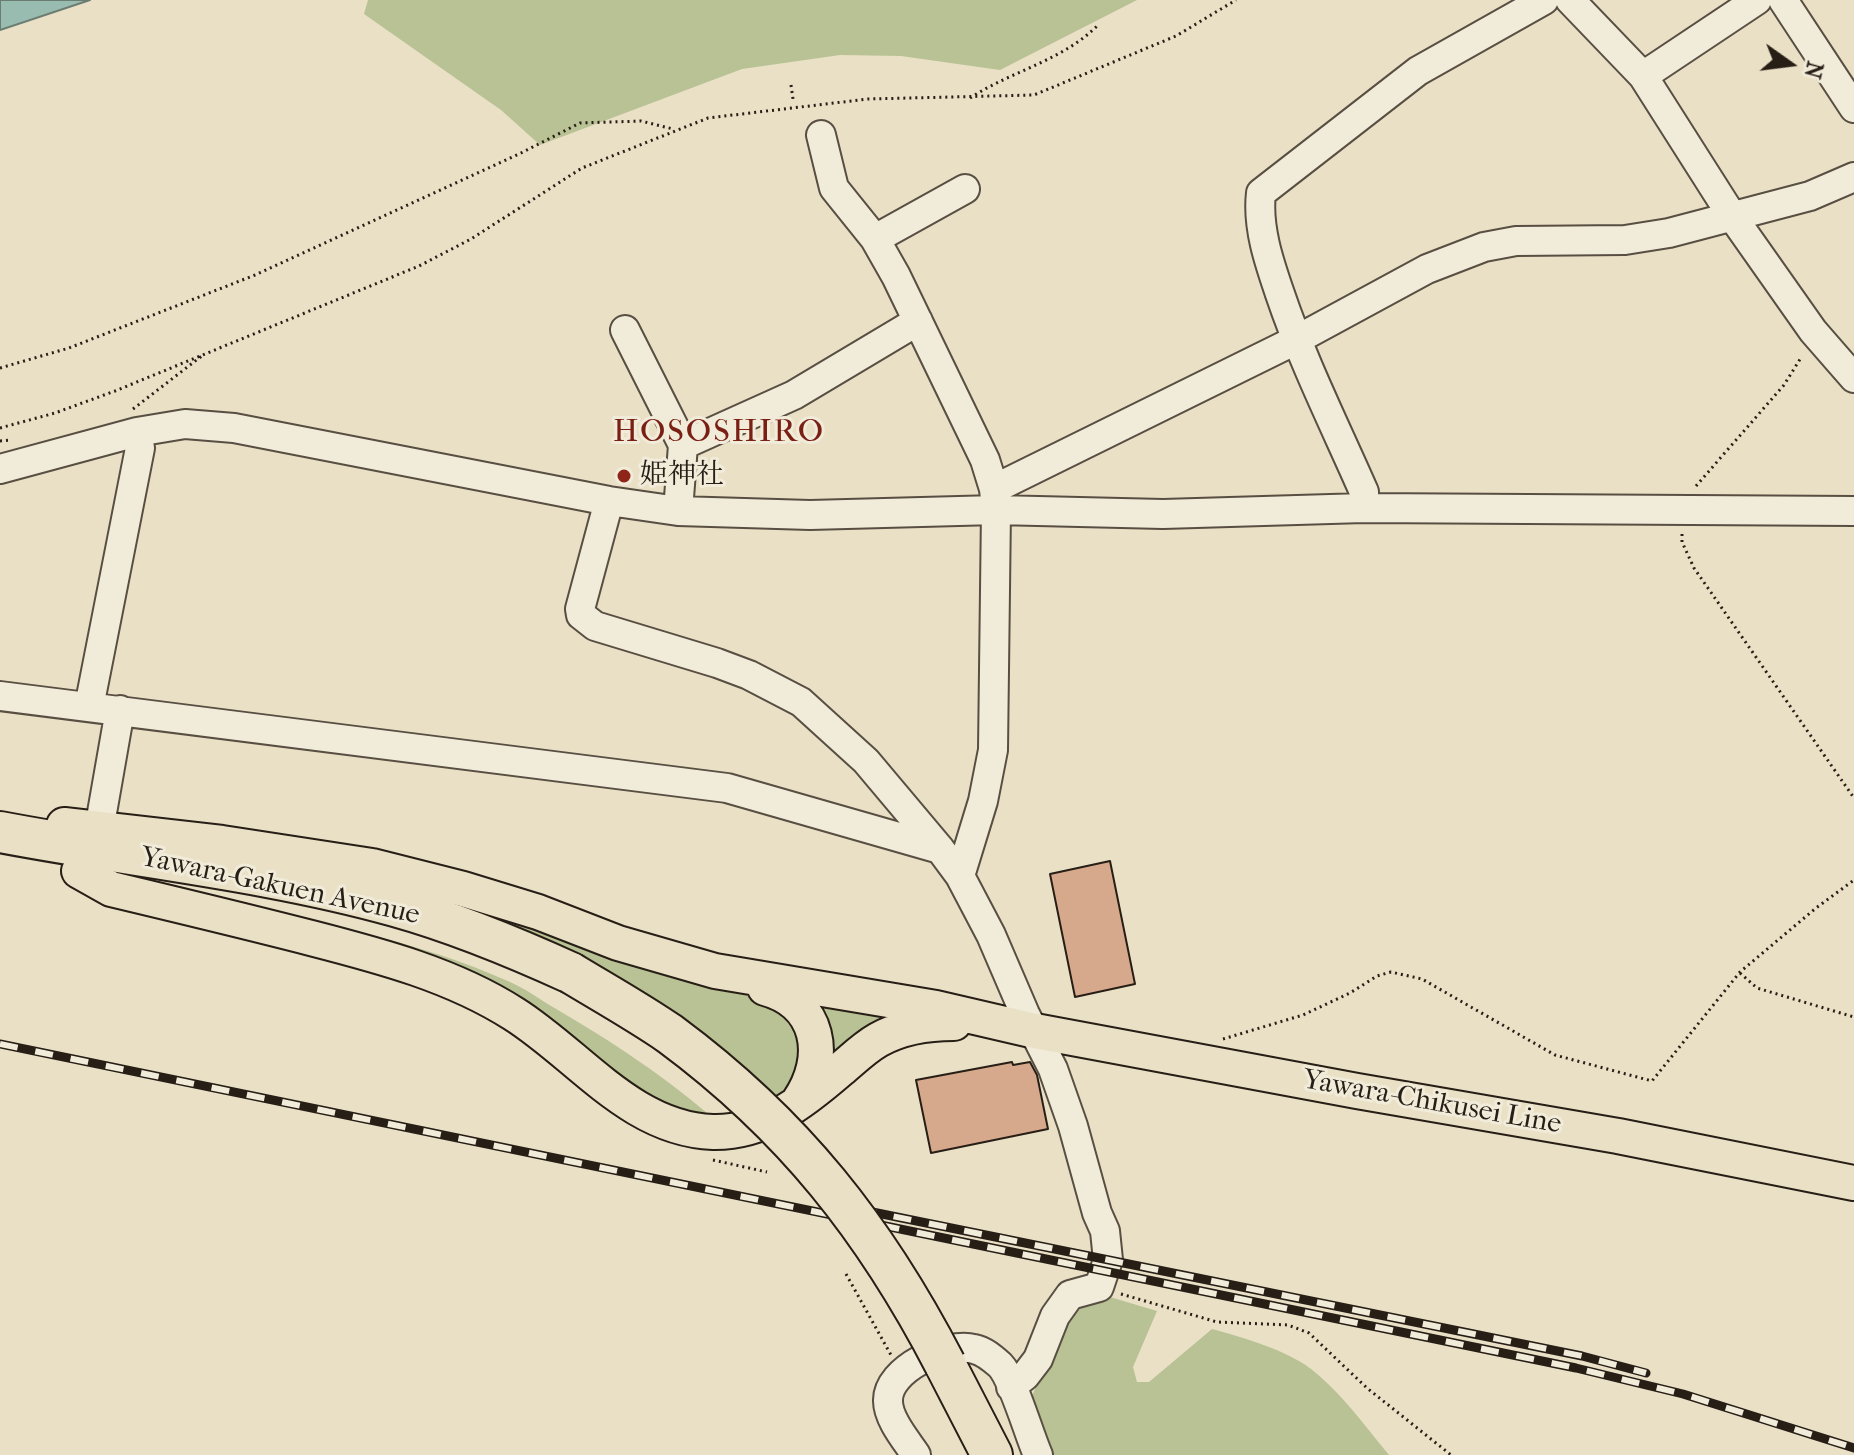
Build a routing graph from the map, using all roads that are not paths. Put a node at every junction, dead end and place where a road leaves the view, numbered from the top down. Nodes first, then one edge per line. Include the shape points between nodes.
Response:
1 (1570, 0) edge
2 (1757, 0) edge
3 (1783, 0) edge
4 (1535, 4) edge
5 (1643, 76) junction
6 (1854, 108) edge
7 (821, 135) dead end
8 (1854, 177) edge
9 (965, 189) dead end
10 (1732, 216) junction
11 (875, 239) junction
12 (918, 321) junction
13 (625, 330) dead end
14 (1296, 340) junction
15 (1854, 378) edge
16 (130, 424) junction
17 (683, 445) junction
18 (0, 469) edge
19 (995, 499) junction
20 (609, 501) junction
21 (1364, 508) junction
22 (678, 511) junction
23 (1854, 511) edge
24 (0, 696) edge
25 (89, 707) junction
26 (120, 710) junction
27 (0, 822) edge
28 (0, 832) edge
29 (940, 849) junction
30 (91, 850) junction
31 (0, 857) edge
32 (960, 876) junction
33 (715, 971) junction
34 (1022, 1028) junction
35 (797, 1104) junction
36 (1854, 1183) edge
37 (920, 1366) junction
38 (1011, 1387) junction
39 (916, 1455) edge
40 (965, 1455) edge
41 (992, 1455) edge
42 (1038, 1455) edge

1 - 5 street
2 - 5 street
3 - 6 street
4 - 14 street via 1418,71 1261,193 1267,257
5 - 10 street
7 - 11 street via 834,188
8 - 10 street via 1810,196
9 - 11 street
10 - 14 street via 1625,240 1516,241 1484,247 1427,269
10 - 15 street via 1813,331
11 - 12 street
12 - 17 street via 794,395
12 - 19 street via 985,460
13 - 17 street
14 - 19 street
14 - 21 street via 1364,492
16 - 18 street
16 - 20 street via 234,428
16 - 25 street via 140,448
17 - 22 street
19 - 21 street via 1163,514
19 - 22 street via 810,515
19 - 32 street via 993,750
20 - 22 street
20 - 29 street via 580,609 586,621 738,671 801,702 866,761
21 - 23 street
24 - 25 street
25 - 26 street
26 - 29 street via 727,788
26 - 30 street
27 - 30 main road via 27,821
28 - 30 highway, Yawara-Gakuen Avenue
29 - 32 street
30 - 31 highway
30 - 33 main road via 222,843 372,866 463,889
30 - 35 main road via 111,889 365,952 455,984 515,1014 621,1096 668,1124 717,1132 751,1128
30 - 37 highway, Yawara-Gakuen Avenue via 350,919 564,985 723,1110 764,1150 849,1253
32 - 34 street
33 - 34 main road
33 - 35 main road via 789,996 806,1014 817,1057
34 - 35 main road via 912,1026 866,1048
34 - 36 main road, Yawara-Chikusei Line
34 - 38 street via 1053,1069 1105,1231 1108,1260 1099,1287 1070,1295 1055,1316 1038,1359
37 - 40 highway, Yawara-Gakuen Avenue
37 - 41 highway, Yawara-Gakuen Avenue
38 - 39 street via 1002,1367 971,1348 928,1357 902,1371 889,1389 888,1403
38 - 42 street

